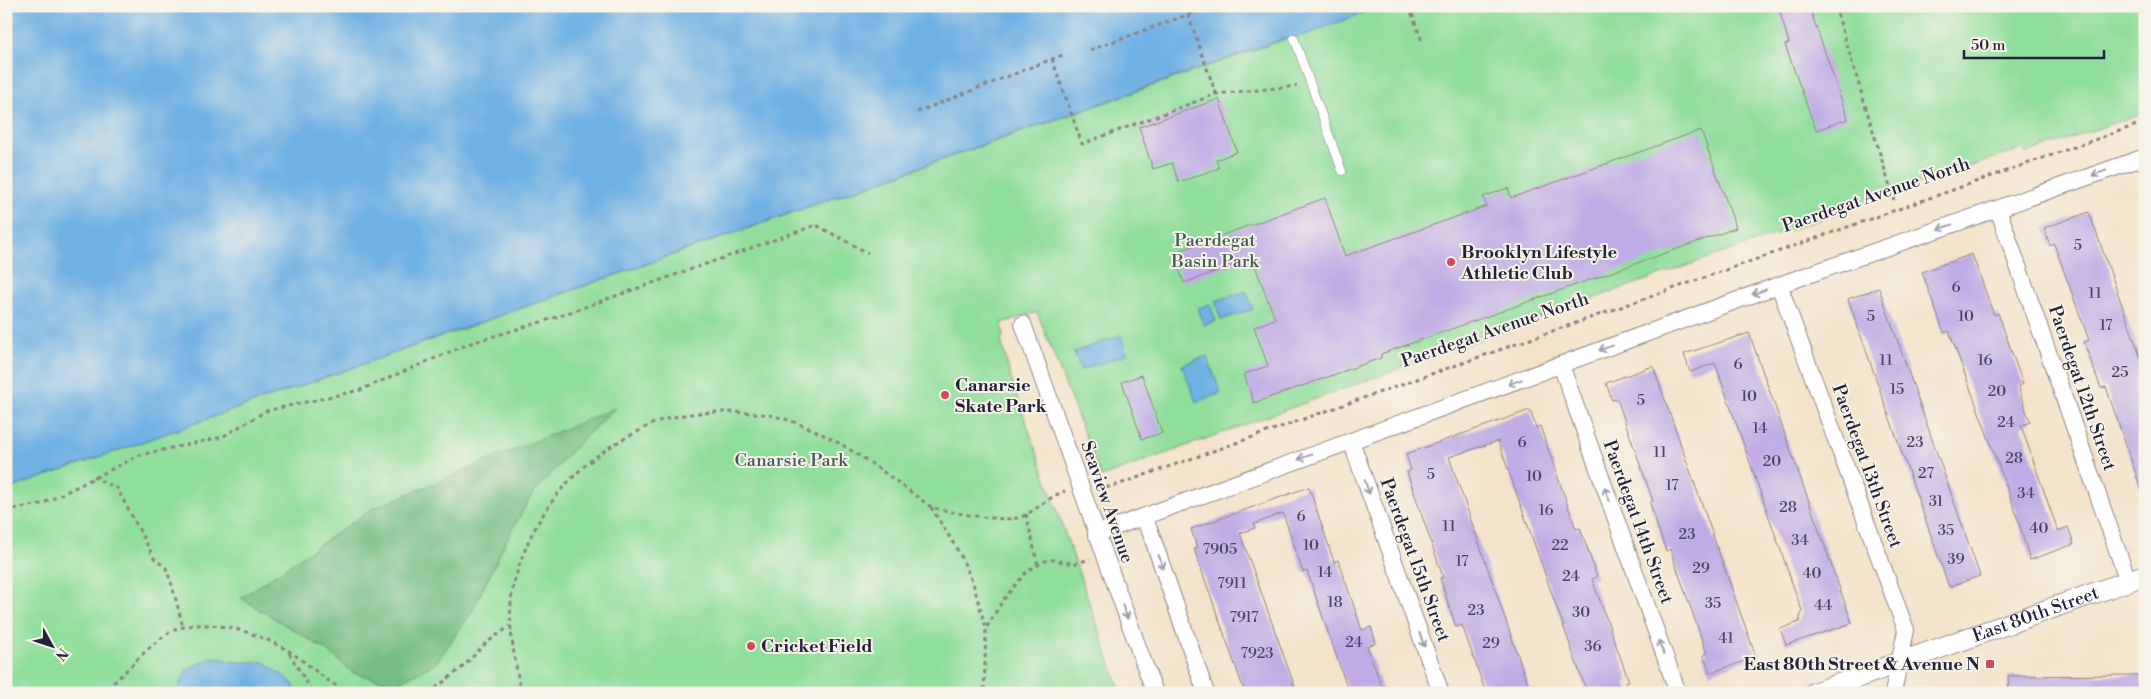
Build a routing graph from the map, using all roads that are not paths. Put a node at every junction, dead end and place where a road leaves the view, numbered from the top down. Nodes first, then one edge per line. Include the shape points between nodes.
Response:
1 (1294, 38) dead end
2 (2145, 157) edge
3 (1342, 171) dead end
4 (1998, 209) junction
5 (1779, 285) junction
6 (1023, 324) dead end
7 (1560, 365) junction
8 (1351, 441) junction
9 (1142, 517) junction
10 (1096, 534) junction
11 (2136, 578) edge
12 (1898, 663) junction
13 (1155, 693) edge
14 (1206, 693) edge
15 (1441, 693) edge
16 (1678, 693) edge
17 (1814, 693) edge
18 (1893, 693) edge

1 - 3 lane
2 -> 4 street
4 -> 5 street
4 - 11 street, Paerdegat 12th Street
5 -> 7 street
5 - 12 street, Paerdegat 13th Street via 1906,630
6 - 10 street, Seaview Avenue
7 -> 8 street
16 -> 7 street, Paerdegat 14th Street
8 -> 9 street
8 -> 15 street, Paerdegat 15th Street
9 - 10 street
9 -> 14 street, Seaview Avenue
10 -> 13 street, Seaview Avenue
11 - 12 street, East 80th Street
12 - 17 street, East 80th Street
12 - 18 street, Paerdegat 13th Street

